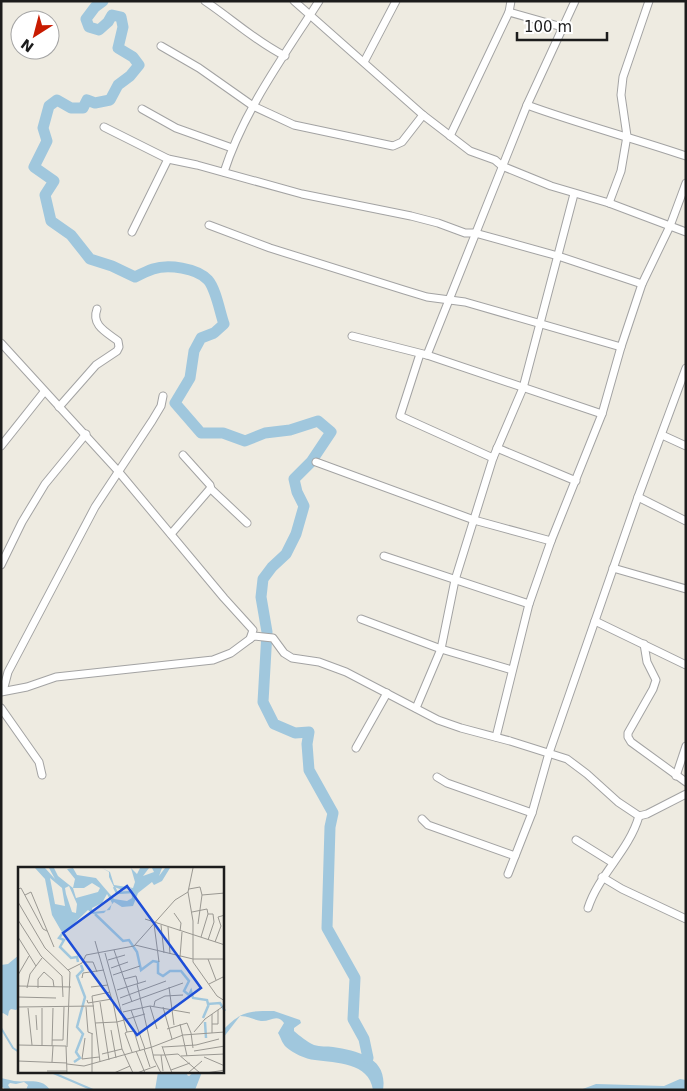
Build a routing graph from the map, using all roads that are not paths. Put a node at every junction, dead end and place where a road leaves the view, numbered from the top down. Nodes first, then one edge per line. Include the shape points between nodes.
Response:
1 (205, 1) edge
2 (294, 1) edge
3 (319, 1) edge
4 (396, 1) edge
5 (511, 1) edge
6 (575, 1) edge
7 (649, 1) edge
8 (509, 12) junction
9 (310, 16) junction
10 (562, 27) junction
11 (161, 46) dead end
12 (284, 56) junction
13 (364, 62) junction
14 (527, 105) junction
15 (253, 106) junction
16 (142, 109) dead end
17 (423, 115) junction
18 (104, 128) dead end
19 (450, 136) junction
20 (627, 136) junction
21 (232, 148) junction
22 (686, 156) edge
23 (168, 158) junction
24 (502, 166) junction
25 (224, 172) junction
26 (686, 183) edge
27 (574, 194) junction
28 (609, 202) junction
29 (209, 225) dead end
30 (670, 226) junction
31 (132, 232) dead end
32 (686, 232) edge
33 (475, 233) junction
34 (558, 256) junction
35 (642, 284) junction
36 (450, 300) junction
37 (97, 309) dead end
38 (540, 323) junction
39 (352, 336) dead end
40 (1, 343) edge
41 (621, 347) junction
42 (423, 354) junction
43 (685, 373) edge
44 (523, 388) junction
45 (44, 392) junction
46 (163, 396) dead end
47 (58, 407) junction
48 (602, 414) junction
49 (86, 434) junction
50 (662, 435) junction
51 (1, 446) edge
52 (686, 446) edge
53 (497, 448) junction
54 (183, 454) dead end
55 (493, 458) junction
56 (316, 462) dead end
57 (118, 471) junction
58 (576, 481) junction
59 (211, 489) junction
60 (638, 497) junction
61 (474, 520) junction
62 (686, 521) edge
63 (247, 523) dead end
64 (171, 534) junction
65 (551, 541) junction
66 (384, 556) dead end
67 (1, 565) edge
68 (613, 568) junction
69 (455, 580) junction
70 (686, 589) edge
71 (529, 604) junction
72 (361, 619) dead end
73 (595, 621) junction
74 (252, 637) junction
75 (644, 644) junction
76 (442, 649) junction
77 (686, 665) edge
78 (512, 670) junction
79 (2, 692) edge
80 (387, 693) junction
81 (1, 708) edge
82 (416, 708) junction
83 (496, 737) junction
84 (686, 746) edge
85 (356, 748) dead end
86 (549, 753) junction
87 (42, 775) dead end
88 (676, 776) junction
89 (436, 777) dead end
90 (686, 782) edge
91 (686, 794) edge
92 (532, 813) junction
93 (639, 816) junction
94 (422, 819) dead end
95 (576, 840) dead end
96 (515, 856) junction
97 (613, 863) junction
98 (508, 874) dead end
99 (602, 877) junction
100 (588, 908) dead end
101 (686, 919) edge

1 - 12 street
2 - 9 street
3 - 9 street
4 - 13 street
5 - 8 street
6 - 10 street
7 - 20 street via 623,77 621,95
8 - 10 street
8 - 19 street
9 - 12 street
9 - 13 street
10 - 14 street
11 - 15 street via 200,68
12 - 15 street
13 - 17 street
14 - 20 street
14 - 24 street
15 - 17 street via 294,125 393,146 402,142
15 - 21 street
16 - 21 street via 176,128
17 - 19 street
18 - 23 street
19 - 24 street via 470,151
20 - 22 street
20 - 28 street via 621,171
21 - 25 street
23 - 25 street
23 - 31 street
24 - 27 street
24 - 33 street
25 - 33 street via 302,194 411,216 465,234
26 - 30 street
27 - 28 street
27 - 34 street
28 - 30 street
29 - 36 street via 270,248 404,290
30 - 32 street
30 - 35 street
33 - 34 street
33 - 36 street
34 - 35 street
34 - 38 street
35 - 41 street
36 - 38 street
36 - 42 street
37 - 47 street via 96,324 118,341 119,347 96,365
38 - 41 street
38 - 44 street
39 - 42 street
40 - 45 street
41 - 48 street
42 - 44 street
42 - 55 street via 400,416
43 - 50 street
44 - 48 street
44 - 53 street
45 - 47 street
45 - 51 street
46 - 57 street via 152,421
47 - 49 street
48 - 58 street
49 - 57 street
49 - 67 street via 45,484
50 - 52 street
50 - 60 street
53 - 55 street
53 - 58 street
54 - 59 street
55 - 61 street
56 - 61 street
57 - 64 street
57 - 79 street via 8,672
58 - 65 street
59 - 63 street
59 - 64 street
60 - 62 street
60 - 68 street
61 - 65 street
61 - 69 street
64 - 74 street via 244,619 252,630
65 - 71 street
66 - 69 street
68 - 70 street
68 - 73 street
69 - 71 street
69 - 76 street
71 - 78 street
72 - 76 street
73 - 75 street
73 - 86 street
74 - 79 street via 231,653 213,660 56,677
74 - 80 street via 274,638 284,653 292,658 319,662
75 - 77 street
75 - 88 street via 647,662 656,680 628,737
76 - 78 street
76 - 82 street
78 - 83 street
80 - 82 street
80 - 85 street
81 - 87 street via 39,762
82 - 83 street via 451,725
83 - 86 street
84 - 88 street
86 - 92 street
86 - 93 street via 567,760
88 - 90 street
89 - 92 street
91 - 93 street
92 - 96 street
93 - 97 street via 632,836
94 - 96 street via 428,825
95 - 97 street
96 - 98 street
97 - 99 street
99 - 100 street
99 - 101 street

